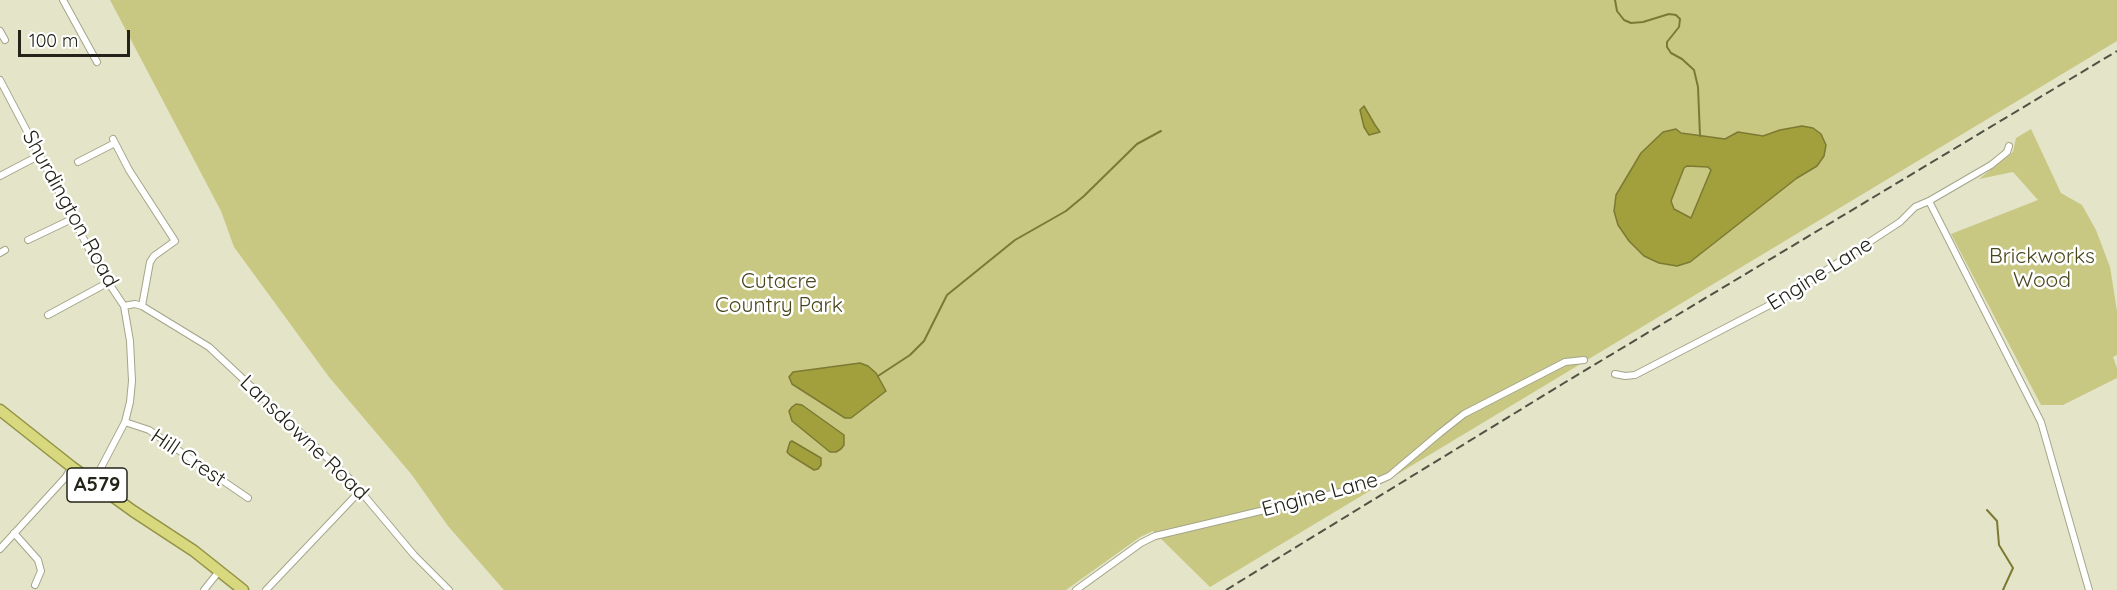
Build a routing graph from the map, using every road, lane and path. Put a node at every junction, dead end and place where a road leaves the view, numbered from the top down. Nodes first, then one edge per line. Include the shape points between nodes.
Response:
1 (63, 0) edge
2 (0, 31) edge
3 (5, 40) dead end
4 (86, 60) dead end
5 (0, 80) edge
6 (2009, 146) dead end
7 (78, 152) dead end
8 (40, 155) junction
9 (0, 176) edge
10 (1929, 201) junction
11 (72, 219) junction
12 (28, 240) dead end
13 (109, 282) junction
14 (124, 306) junction
15 (142, 306) junction
16 (48, 315) dead end
17 (1584, 360) dead end
18 (1616, 374) dead end
19 (0, 410) edge
20 (125, 422) junction
21 (72, 467) junction
22 (93, 483) junction
23 (361, 490) junction
24 (248, 498) dead end
25 (14, 533) junction
26 (0, 549) edge
27 (220, 570) junction
28 (35, 585) dead end
29 (204, 590) edge
30 (243, 590) edge
31 (266, 590) edge
32 (449, 590) edge
33 (1076, 590) edge
34 (2089, 590) edge

1 - 4 street via 95,59
2 - 3 street
5 - 8 street, Shurdington Road
6 - 10 street, Engine Lane via 1991,165
7 - 15 street via 80,160 114,141 175,241 150,262
8 - 9 street
8 - 11 street, Shurdington Road
10 - 18 street, Engine Lane via 1763,309 1635,375
10 - 34 street via 2042,422
11 - 12 street
11 - 13 street, Shurdington Road
13 - 14 street, Shurdington Road
13 - 16 street
14 - 15 street
14 - 20 street via 132,381
15 - 23 street, Lansdowne Road via 210,347
17 - 33 street, Engine Lane via 1565,362 1464,414 1389,476 1366,486 1155,536
19 - 21 highway, A579
20 - 22 street
20 - 24 street, Hill Crest via 149,430
21 - 22 highway, A579
21 - 25 street
22 - 27 highway, A579
23 - 31 street
23 - 32 street, Lansdowne Road via 414,555
25 - 26 street
25 - 28 street via 38,560 41,571
27 - 29 street
27 - 30 highway, A579

